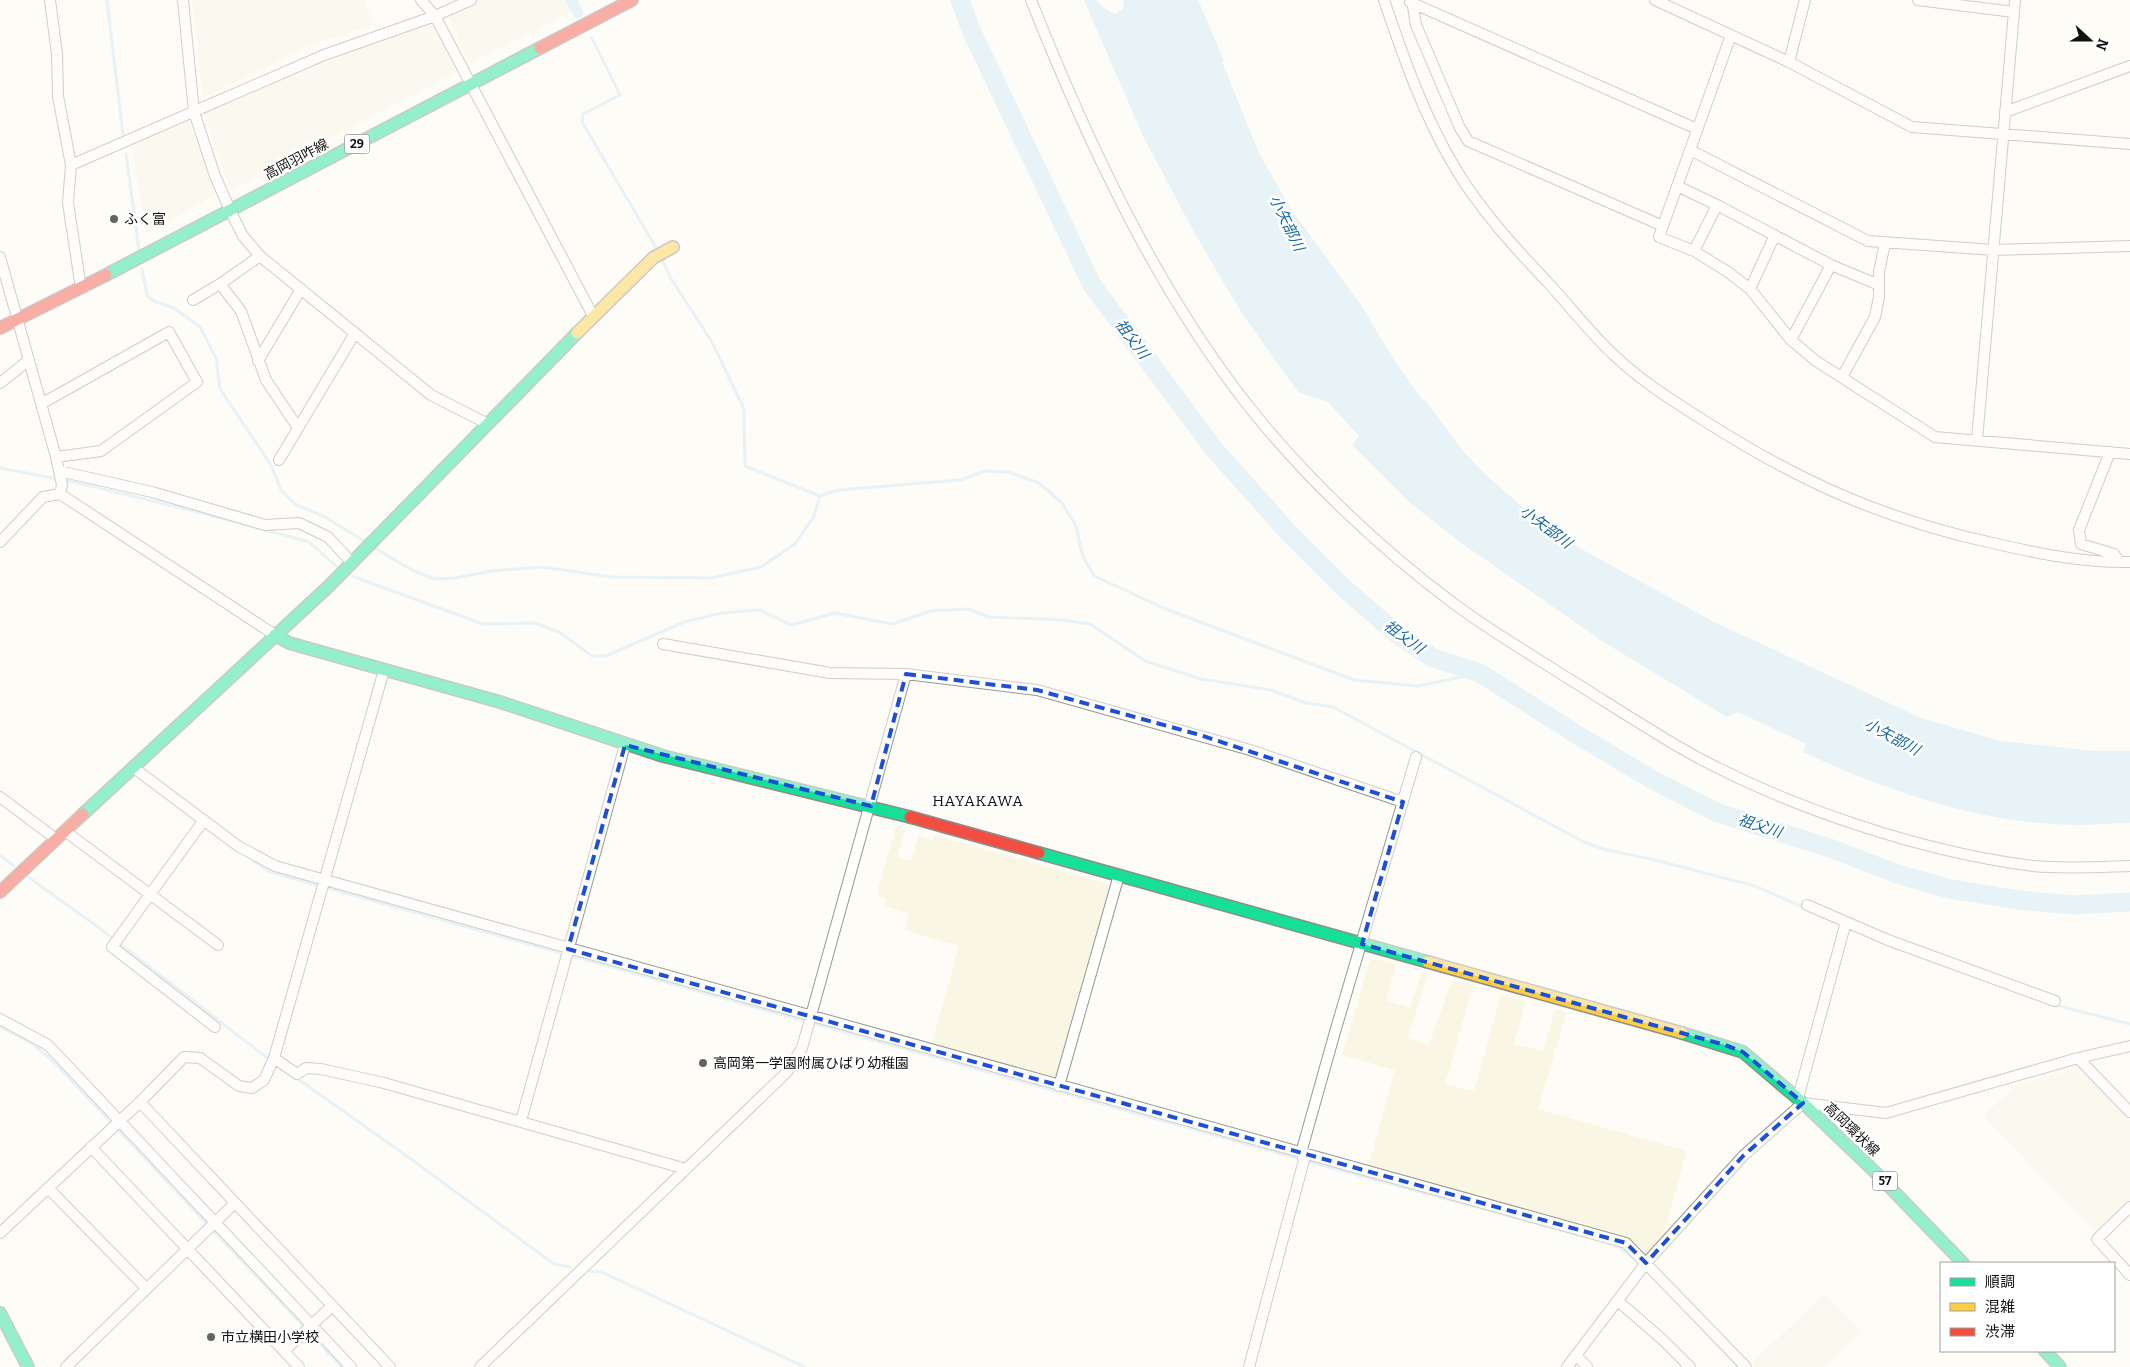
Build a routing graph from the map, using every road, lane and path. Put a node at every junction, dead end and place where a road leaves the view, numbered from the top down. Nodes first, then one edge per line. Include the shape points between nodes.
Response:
1 (50, 0) edge
2 (183, 0) edge
3 (421, 0) edge
4 (471, 0) edge
5 (632, 0) edge
6 (1031, 0) edge
7 (1384, 0) edge
8 (1918, 0) edge
9 (2015, 0) edge
10 (1411, 1) edge
11 (1660, 1) edge
12 (1802, 1) edge
13 (2014, 12) junction
14 (435, 16) junction
15 (1731, 35) junction
16 (1789, 62) junction
17 (2130, 66) edge
18 (470, 85) junction
19 (194, 112) junction
20 (2005, 112) junction
21 (1697, 129) junction
22 (2003, 133) junction
23 (2130, 144) edge
24 (1690, 150) junction
25 (71, 165) junction
26 (1677, 186) junction
27 (1717, 205) junction
28 (230, 210) junction
29 (1663, 226) junction
30 (1775, 235) junction
31 (1885, 243) junction
32 (2130, 246) edge
33 (674, 247) dead end
34 (1994, 250) junction
35 (1694, 251) junction
36 (260, 256) junction
37 (0, 257) edge
38 (1830, 265) junction
39 (220, 284) junction
40 (1879, 285) junction
41 (82, 288) junction
42 (301, 289) junction
43 (1750, 289) junction
44 (192, 300) dead end
45 (593, 316) junction
46 (18, 321) junction
47 (0, 328) edge
48 (355, 333) junction
49 (1791, 340) junction
50 (29, 360) junction
51 (258, 360) junction
52 (1842, 378) junction
53 (0, 382) edge
54 (41, 404) junction
55 (488, 424) junction
56 (298, 428) junction
57 (1977, 440) junction
58 (2110, 452) junction
59 (2130, 454) edge
60 (56, 457) junction
61 (279, 460) dead end
62 (59, 471) junction
63 (60, 494) junction
64 (0, 542) edge
65 (2125, 562) edge
66 (352, 563) junction
67 (275, 635) junction
68 (663, 644) dead end
69 (384, 670) junction
70 (906, 674) junction
71 (625, 745) junction
72 (1416, 757) dead end
73 (134, 768) junction
74 (0, 797) edge
75 (1403, 802) junction
76 (871, 806) junction
77 (204, 820) junction
78 (61, 835) junction
79 (2130, 866) edge
80 (1119, 875) junction
81 (323, 885) junction
82 (0, 892) edge
83 (150, 895) junction
84 (1807, 905) dead end
85 (1846, 924) junction
86 (1362, 944) junction
87 (218, 945) dead end
88 (567, 954) junction
89 (2055, 1001) dead end
90 (0, 1019) edge
91 (809, 1021) junction
92 (215, 1027) dead end
93 (2130, 1046) edge
94 (2078, 1058) junction
95 (272, 1063) junction
96 (1059, 1086) junction
97 (1801, 1100) junction
98 (140, 1102) junction
99 (2130, 1112) edge
100 (119, 1121) junction
101 (521, 1121) junction
102 (91, 1147) junction
103 (1303, 1157) junction
104 (686, 1169) junction
105 (48, 1188) junction
106 (235, 1203) junction
107 (2130, 1208) edge
108 (214, 1223) junction
109 (0, 1232) edge
110 (187, 1249) junction
111 (1962, 1262) edge
112 (1646, 1264) junction
113 (2130, 1275) edge
114 (146, 1288) junction
115 (1618, 1301) junction
116 (332, 1306) junction
117 (0, 1314) edge
118 (312, 1326) junction
119 (284, 1351) junction
120 (2046, 1352) edge
121 (1576, 1355) junction
122 (28, 1367) edge
123 (66, 1367) edge
124 (299, 1367) edge
125 (351, 1367) edge
126 (390, 1367) edge
127 (480, 1367) edge
128 (1249, 1367) edge
129 (1567, 1367) edge
130 (1587, 1367) edge
131 (1690, 1367) edge
132 (1746, 1367) edge
133 (2060, 1367) edge

1 - 25 street via 58,96
2 - 19 street
3 - 14 street
4 - 14 street
5 - 18 main road, 高岡羽咋線 / 29
6 - 79 street via 1090,138 1168,287 1210,353 1254,413 1299,464 1357,521 1454,604 1694,756 1822,812 1928,846 1995,859 2036,866
7 - 65 street via 1402,54 1454,166 1505,237 1614,356 1650,386 1755,452 1874,510 1954,535 2019,549 2088,561
8 - 13 street
9 - 13 street
10 - 21 street
10 - 29 street via 1416,25 1468,141
11 - 15 street
12 - 16 street
13 - 20 street
14 - 18 street
14 - 19 street via 324,55
15 - 16 street
15 - 21 street
16 - 22 street via 1912,127
17 - 20 street
18 - 28 main road, 高岡羽咋線 / 29
18 - 45 street
19 - 25 street
19 - 28 street
20 - 22 street
21 - 24 street
22 - 23 street
22 - 34 street
24 - 26 street
24 - 31 street via 1868,241
25 - 41 street via 68,203
26 - 27 street
26 - 29 street
27 - 30 street
27 - 35 street
28 - 36 street via 242,236
28 - 41 main road, 高岡羽咋線 / 29
29 - 35 street via 1659,237
30 - 38 street
30 - 43 street
31 - 34 street
31 - 40 street
32 - 34 street
33 - 45 main road via 657,255
34 - 57 street
35 - 43 street
36 - 39 street
36 - 42 street
37 - 46 street
38 - 40 street
38 - 49 street
39 - 44 street
39 - 51 street via 241,311
40 - 52 street via 1875,318
41 - 46 main road, 高岡羽咋線 / 29
42 - 48 street
42 - 51 street
43 - 49 street
45 - 55 main road
46 - 47 main road, 高岡羽咋線 / 29
46 - 50 street
48 - 55 street via 431,395
48 - 56 street
49 - 52 street
50 - 53 street
50 - 54 street
51 - 56 street via 266,380
52 - 57 street via 1935,437
54 - 60 street
54 - 60 street via 169,332 197,382 100,451
55 - 66 main road
56 - 61 street
57 - 58 street
58 - 59 street
58 - 65 street via 2079,530 2081,544 2114,554
60 - 62 street
62 - 63 street
62 - 66 street via 152,492 265,525 299,524 328,537
63 - 64 street via 44,497
63 - 67 street
66 - 67 main road
67 - 69 main road, 高岡環状線 via 289,643
67 - 73 main road
68 - 70 street via 830,672
69 - 71 main road, 高岡環状線 via 500,702
69 - 81 street
70 - 75 street via 1037,690 1250,750
70 - 76 street
71 - 76 main road, 高岡環状線
71 - 88 street
72 - 75 street
73 - 77 street
73 - 78 main road
74 - 78 street
75 - 86 street
76 - 80 main road, 高岡環状線
76 - 91 street
77 - 81 street via 238,846 275,866
77 - 83 street
78 - 82 main road
78 - 83 street
80 - 86 main road, 高岡環状線
80 - 96 street
81 - 88 street
81 - 95 street
83 - 87 street
83 - 92 street via 112,947
84 - 85 street
85 - 89 street
85 - 97 street
86 - 97 main road, 高岡環状線 via 1726,1045 1743,1052
86 - 103 street via 1334,1032
88 - 91 street
88 - 101 street
90 - 100 street via 48,1045
91 - 96 street
91 - 104 street via 802,1048 787,1072
93 - 94 street
94 - 97 street via 1886,1114
94 - 99 street
95 - 98 street via 264,1080 252,1088 239,1086 200,1058 184,1057
95 - 101 street via 298,1074 306,1068 321,1068
96 - 103 street
97 - 111 main road, 高岡環状線 / 57
97 - 112 street via 1743,1156
98 - 100 street
98 - 106 street
100 - 102 street
100 - 108 street
101 - 104 street
102 - 105 street
102 - 110 street
103 - 112 street via 1626,1243
103 - 128 street
104 - 127 street
105 - 109 street
105 - 114 street
106 - 108 street
106 - 116 street
107 - 113 street via 2097,1239
108 - 110 street
108 - 118 street
110 - 114 street
110 - 119 street
112 - 115 street
112 - 132 street
114 - 123 street
115 - 121 street
115 - 131 street
116 - 118 street
116 - 126 street
117 - 122 main road
118 - 119 street
118 - 125 street
119 - 124 street
120 - 133 main road
121 - 129 street
121 - 130 street

